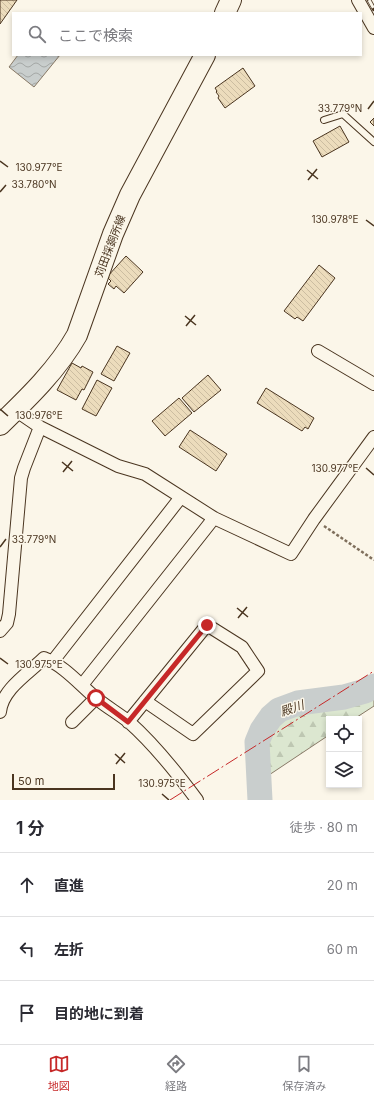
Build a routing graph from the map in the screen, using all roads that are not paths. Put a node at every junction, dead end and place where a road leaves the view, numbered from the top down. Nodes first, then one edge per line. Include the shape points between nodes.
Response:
1 (231, 0) edge
2 (358, 0) edge
3 (225, 12) edge
4 (374, 28) edge
5 (204, 56) edge
6 (324, 120) dead end
7 (374, 142) edge
8 (318, 351) dead end
9 (374, 384) edge
10 (15, 410) junction
11 (0, 425) edge
12 (40, 427) junction
13 (374, 437) edge
14 (181, 497) junction
15 (214, 518) junction
16 (0, 631) edge
17 (52, 662) junction
18 (82, 685) junction
19 (96, 698) junction
20 (145, 701) junction
21 (0, 712) edge
22 (72, 722) dead end
23 (128, 722) junction
24 (198, 800) edge

1 - 3 main road
2 - 4 street
5 - 10 main road, 苅田採銅所線 via 130,195 69,350
6 - 7 lane via 343,114
8 - 9 street
10 - 11 main road, 苅田採銅所線
10 - 12 street
12 - 14 street via 118,466 145,474
12 - 16 street via 21,478 9,614 7,624
13 - 15 street via 291,554
14 - 15 street
14 - 17 street
15 - 18 street
17 - 18 street
17 - 21 street via 44,658 19,680 0,706
18 - 19 street
19 - 22 street
19 - 23 street
20 - 20 street via 207,625 242,647 258,671 193,734
20 - 23 street
23 - 24 street via 168,763

